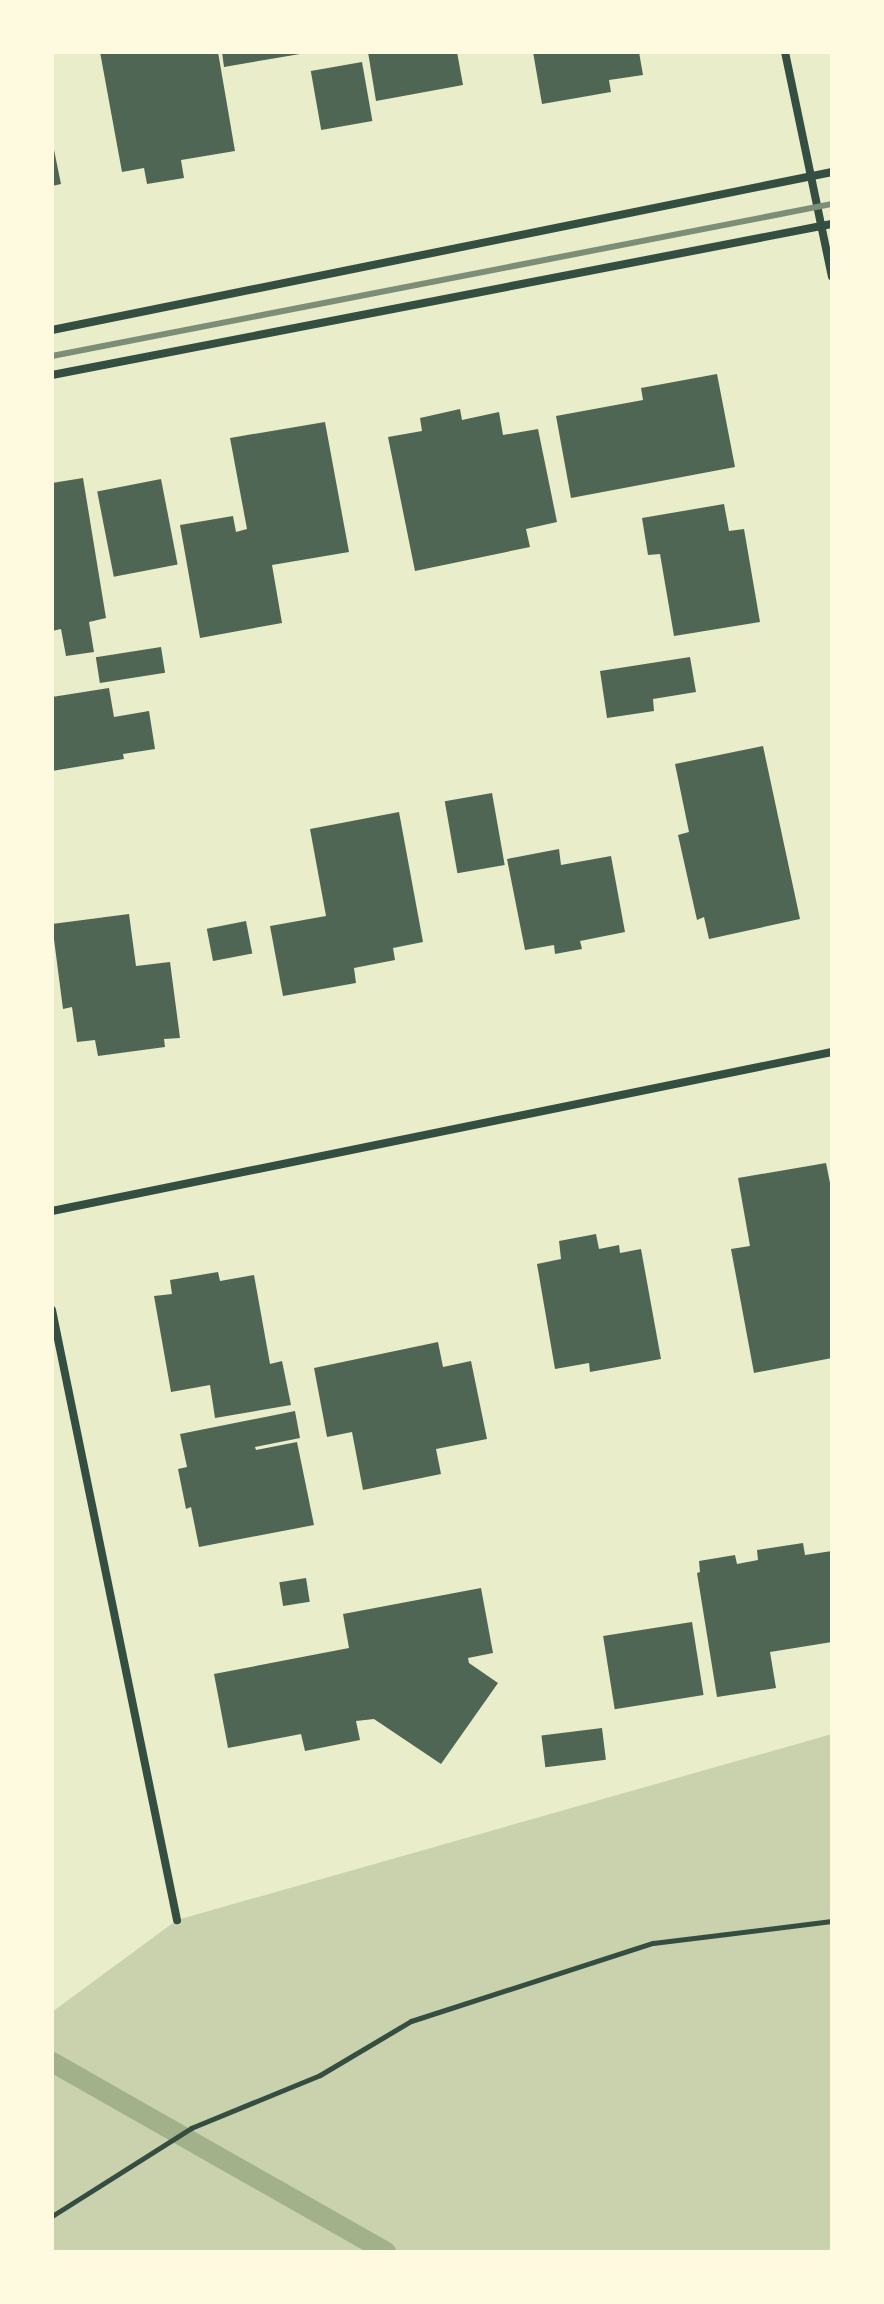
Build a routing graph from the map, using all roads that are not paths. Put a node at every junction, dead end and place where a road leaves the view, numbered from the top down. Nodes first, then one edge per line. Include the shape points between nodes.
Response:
1 (785, 52) edge
2 (832, 172) edge
3 (810, 176) junction
4 (827, 225) edge
5 (832, 276) edge
6 (52, 330) edge
7 (52, 375) edge
8 (832, 1052) edge
9 (52, 1211) edge
10 (52, 1310) edge
11 (177, 1920) dead end

1 - 3 street
2 - 3 street
3 - 4 street
3 - 6 street
4 - 5 street
4 - 7 street
8 - 9 street
10 - 11 street

